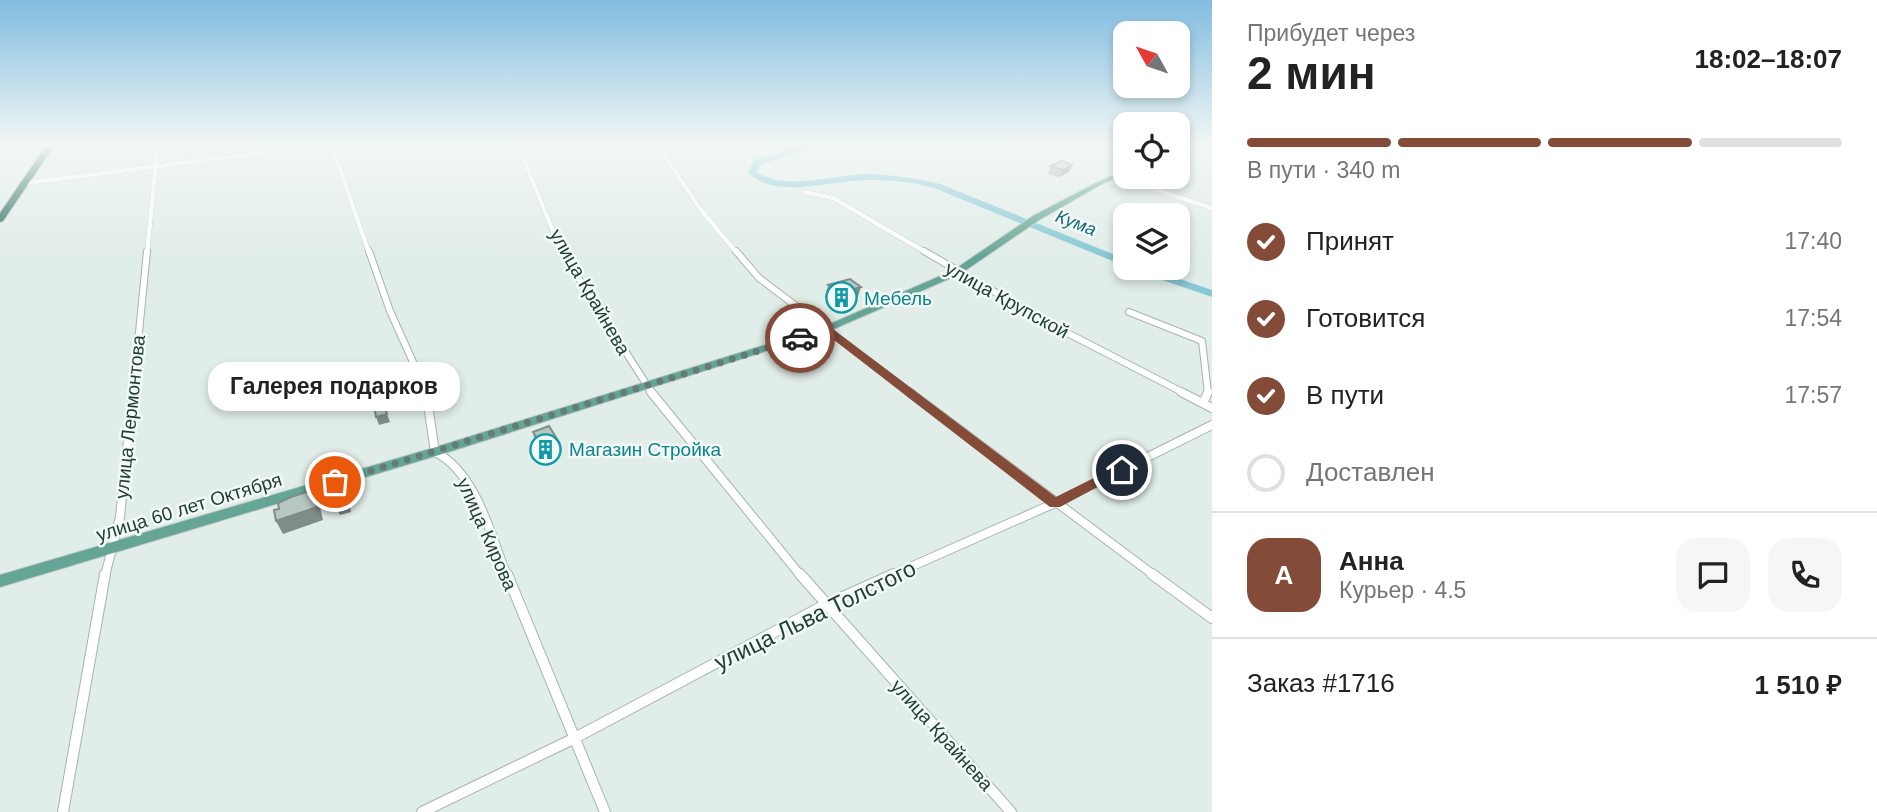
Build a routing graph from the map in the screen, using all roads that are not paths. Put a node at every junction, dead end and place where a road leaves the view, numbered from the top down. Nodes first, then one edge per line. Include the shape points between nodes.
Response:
1 (43, 181) edge
2 (154, 181) edge
3 (344, 181) edge
4 (533, 181) edge
5 (682, 181) edge
6 (1107, 181) edge
7 (26, 183) joint
8 (1157, 189) edge
9 (804, 192) dead end
10 (1211, 206) edge
11 (0, 219) edge
12 (957, 272) junction
13 (1129, 312) dead end
14 (827, 329) junction
15 (647, 387) junction
16 (1203, 403) junction
17 (1212, 408) edge
18 (1212, 425) edge
19 (435, 452) junction
20 (1055, 503) junction
21 (110, 549) junction
22 (0, 581) edge
23 (825, 605) junction
24 (1212, 618) edge
25 (573, 739) junction
26 (63, 812) edge
27 (422, 812) edge
28 (605, 812) edge
29 (1011, 812) edge

1 - 7 street
2 - 21 street, улица Лермонтова via 120,517
3 - 19 street via 390,311 427,394
4 - 15 street, улица Крайнева via 563,255
5 - 14 street via 759,278
6 - 12 main road, улица 60 лет Октября via 1036,218
7 - 11 highway
8 - 10 street
9 - 12 street, улица Крупской via 833,198
12 - 14 main road, улица 60 лет Октября
12 - 16 street, улица Крупской
13 - 16 street via 1202,341 1208,395
14 - 15 main road, улица 60 лет Октября
14 - 20 street
15 - 19 main road, улица 60 лет Октября
15 - 23 street, улица Крайнева
16 - 17 street, улица Крупской
18 - 20 street, улица Льва Толстого
19 - 21 main road, улица 60 лет Октября
19 - 25 street, улица Кирова via 449,459 468,481
20 - 23 street, улица Льва Толстого
20 - 24 street
21 - 22 main road, улица 60 лет Октября
21 - 26 street, улица Лермонтова
23 - 25 street, улица Льва Толстого
23 - 29 street, улица Крайнева
25 - 27 street, улица Льва Толстого
25 - 28 street, улица Кирова

